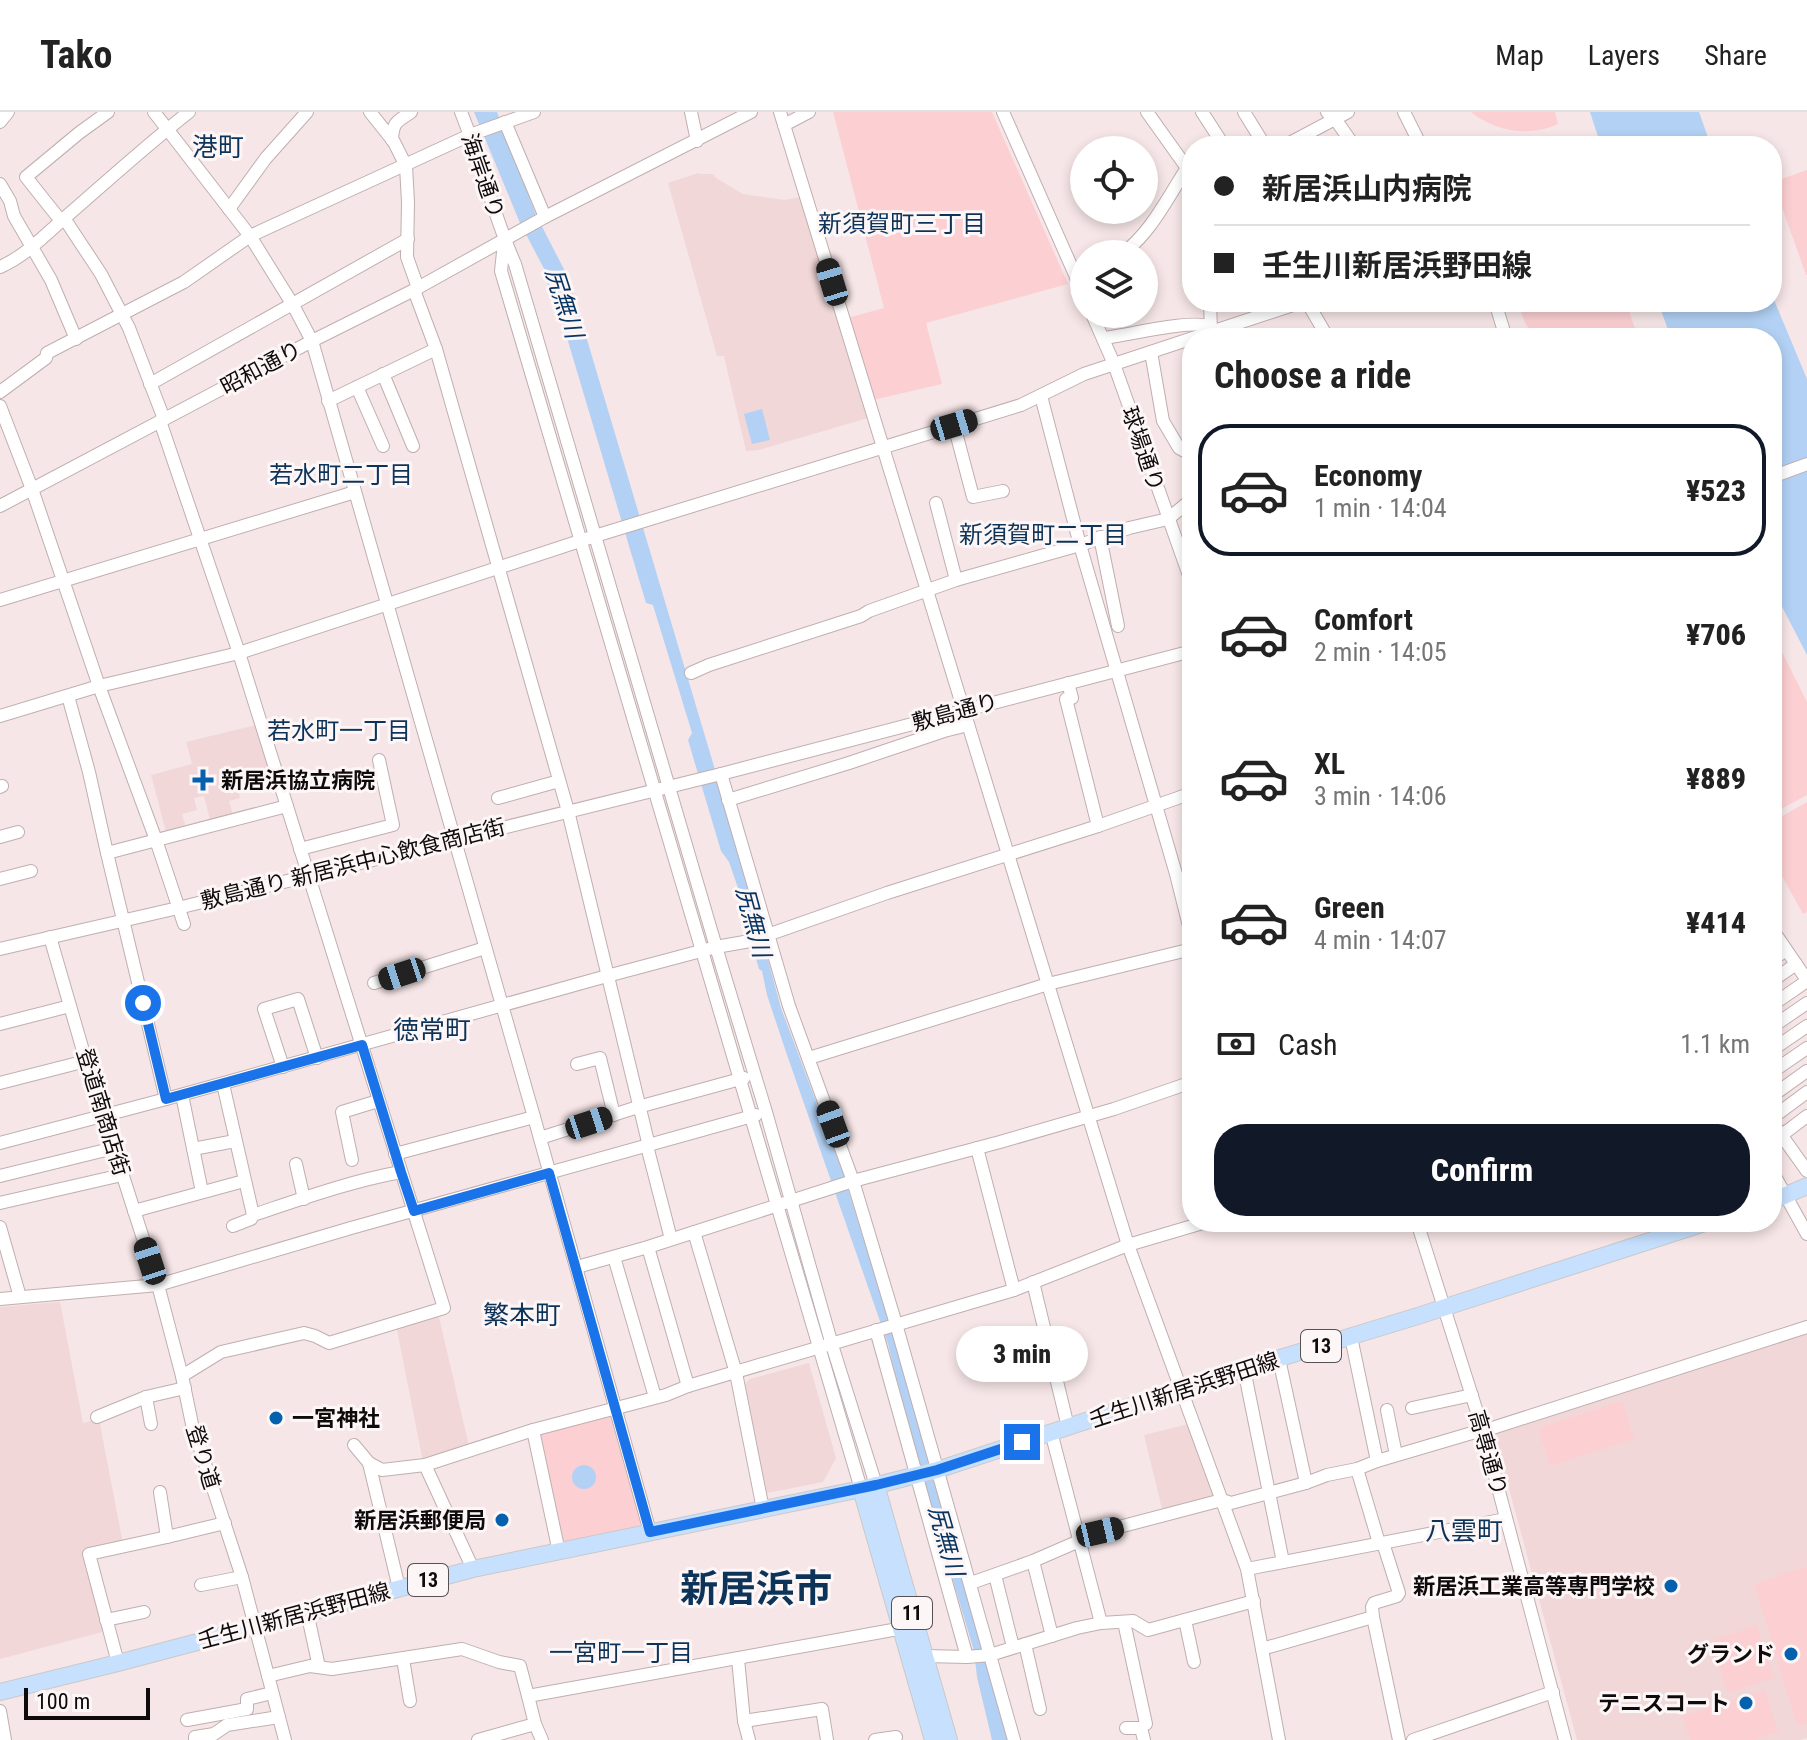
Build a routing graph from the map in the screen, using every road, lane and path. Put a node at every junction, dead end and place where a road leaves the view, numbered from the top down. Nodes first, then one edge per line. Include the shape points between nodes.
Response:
1 (8, 112) edge
2 (108, 112) edge
3 (154, 112) edge
4 (189, 112) edge
5 (307, 112) edge
6 (370, 112) edge
7 (411, 112) edge
8 (461, 112) edge
9 (534, 112) edge
10 (691, 112) edge
11 (751, 112) edge
12 (809, 112) edge
13 (1003, 112) edge
14 (1147, 112) edge
15 (1202, 112) edge
16 (1244, 112) edge
17 (1348, 112) edge
18 (1404, 112) edge
19 (1332, 114) edge
20 (782, 119) edge
21 (0, 122) edge
22 (504, 123) junction
23 (167, 129) junction
24 (475, 133) junction
25 (1218, 136) edge
26 (1259, 136) edge
27 (1299, 136) edge
28 (1347, 136) edge
29 (1416, 136) edge
30 (392, 140) junction
31 (697, 141) junction
32 (1182, 161) edge
33 (406, 166) junction
34 (1182, 181) edge
35 (0, 184) edge
36 (229, 209) junction
37 (543, 218) junction
38 (63, 220) junction
39 (250, 236) junction
40 (408, 239) junction
41 (504, 240) junction
42 (1138, 240) edge
43 (33, 246) junction
44 (1070, 256) edge
45 (0, 267) edge
46 (416, 289) junction
47 (293, 305) junction
48 (1280, 312) edge
49 (122, 314) junction
50 (1098, 328) edge
51 (1206, 328) edge
52 (1225, 328) edge
53 (1103, 338) junction
54 (76, 339) junction
55 (312, 341) junction
56 (1182, 342) edge
57 (436, 349) junction
58 (1151, 352) junction
59 (1114, 364) junction
60 (383, 374) junction
61 (150, 384) junction
62 (357, 387) junction
63 (0, 392) edge
64 (1041, 396) junction
65 (328, 401) junction
66 (0, 406) edge
67 (162, 420) junction
68 (954, 425) junction
69 (383, 446) dead end
70 (413, 446) dead end
71 (884, 447) junction
72 (1182, 450) edge
73 (1807, 464) edge
74 (1782, 473) edge
75 (32, 489) junction
76 (1003, 491) dead end
77 (355, 492) junction
78 (936, 503) dead end
79 (0, 506) edge
80 (1182, 507) edge
81 (1168, 519) junction
82 (595, 536) junction
83 (1100, 537) junction
84 (199, 538) junction
85 (582, 541) junction
86 (1080, 545) junction
87 (1182, 557) edge
88 (499, 569) junction
89 (956, 580) junction
90 (63, 581) junction
91 (927, 589) junction
92 (0, 600) edge
93 (387, 605) junction
94 (617, 606) junction
95 (601, 609) junction
96 (1118, 626) dead end
97 (239, 653) junction
98 (1182, 654) edge
99 (1116, 670) junction
100 (691, 673) dead end
101 (1068, 683) junction
102 (99, 686) junction
103 (68, 696) junction
104 (963, 710) junction
105 (0, 716) edge
106 (968, 725) junction
107 (379, 760) dead end
108 (719, 774) junction
109 (559, 781) junction
110 (662, 788) junction
111 (1182, 796) edge
112 (498, 798) dead end
113 (728, 800) junction
114 (1155, 804) junction
115 (287, 806) junction
116 (568, 811) junction
117 (1098, 826) junction
118 (18, 832) dead end
119 (0, 837) edge
120 (454, 838) junction
121 (156, 840) junction
122 (300, 849) junction
123 (107, 853) junction
124 (1007, 856) junction
125 (31, 871) dead end
126 (308, 875) junction
127 (0, 879) edge
128 (1182, 899) edge
129 (178, 908) junction
130 (123, 920) junction
131 (184, 924) dead end
132 (50, 937) junction
133 (760, 938) junction
134 (1182, 943) edge
135 (1782, 945) edge
136 (716, 947) junction
137 (485, 948) junction
138 (0, 949) edge
139 (1786, 950) junction
140 (702, 951) junction
141 (1782, 953) edge
142 (1796, 964) junction
143 (1782, 974) edge
144 (607, 976) junction
145 (1807, 980) edge
146 (374, 983) dead end
147 (1048, 984) junction
148 (1782, 998) edge
149 (1807, 1003) edge
150 (70, 1006) junction
151 (502, 1006) junction
152 (1782, 1020) edge
153 (0, 1024) edge
154 (1807, 1026) edge
155 (1782, 1043) edge
156 (362, 1045) junction
157 (1807, 1048) edge
158 (317, 1058) junction
159 (809, 1058) junction
160 (86, 1061) junction
161 (577, 1064) dead end
162 (1782, 1065) edge
163 (283, 1067) junction
164 (1807, 1071) edge
165 (755, 1075) junction
166 (739, 1080) junction
167 (0, 1083) edge
168 (223, 1084) junction
169 (1182, 1085) edge
170 (1782, 1089) edge
171 (1807, 1092) edge
172 (182, 1095) junction
173 (166, 1099) junction
174 (378, 1101) junction
175 (638, 1107) junction
176 (766, 1112) junction
177 (1782, 1112) edge
178 (614, 1115) junction
179 (750, 1116) junction
180 (1087, 1116) junction
181 (1807, 1116) edge
182 (104, 1117) junction
183 (534, 1117) junction
184 (1782, 1135) joint
185 (540, 1138) junction
186 (235, 1141) junction
187 (0, 1143) edge
188 (648, 1146) junction
189 (114, 1148) junction
190 (977, 1148) junction
191 (193, 1149) junction
192 (395, 1154) junction
193 (352, 1160) dead end
194 (296, 1164) dead end
195 (1807, 1171) edge
196 (401, 1172) junction
197 (549, 1173) junction
198 (122, 1175) junction
199 (0, 1176) edge
200 (244, 1181) junction
201 (851, 1182) junction
202 (1807, 1186) edge
203 (202, 1192) junction
204 (1782, 1198) edge
205 (304, 1199) junction
206 (792, 1201) junction
207 (0, 1203) edge
208 (1782, 1203) edge
209 (776, 1207) junction
210 (134, 1211) junction
211 (414, 1211) junction
212 (253, 1215) junction
213 (233, 1226) dead end
214 (0, 1227) edge
215 (1182, 1229) edge
216 (694, 1232) junction
217 (1420, 1232) edge
218 (1677, 1232) edge
219 (1807, 1234) edge
220 (671, 1239) junction
221 (2, 1243) edge
222 (1128, 1245) junction
223 (648, 1247) junction
224 (614, 1257) junction
225 (577, 1267) junction
226 (1033, 1282) junction
227 (158, 1285) junction
228 (1014, 1290) junction
229 (20, 1297) junction
230 (0, 1299) edge
231 (1444, 1306) junction
232 (894, 1324) junction
233 (1807, 1327) edge
234 (877, 1330) junction
235 (1351, 1337) junction
236 (832, 1345) junction
237 (819, 1349) junction
238 (1279, 1359) junction
239 (1244, 1369) junction
240 (736, 1373) junction
241 (183, 1382) junction
242 (688, 1386) junction
243 (1182, 1390) junction
244 (1472, 1395) junction
245 (146, 1397) junction
246 (655, 1397) junction
247 (616, 1408) junction
248 (1412, 1408) dead end
249 (1387, 1410) dead end
250 (97, 1417) dead end
251 (151, 1424) dead end
252 (1068, 1427) junction
253 (533, 1430) junction
254 (1483, 1431) junction
255 (1051, 1432) junction
256 (354, 1445) dead end
257 (1396, 1455) junction
258 (1377, 1461) junction
259 (369, 1463) junction
260 (425, 1465) junction
261 (1357, 1469) junction
262 (927, 1473) junction
263 (1306, 1483) junction
264 (868, 1487) junction
265 (160, 1492) dead end
266 (1270, 1492) junction
267 (1222, 1500) junction
268 (763, 1509) junction
269 (1506, 1519) junction
270 (225, 1523) junction
271 (650, 1532) junction
272 (167, 1537) junction
273 (1079, 1541) junction
274 (1381, 1543) junction
275 (559, 1552) junction
276 (1033, 1561) junction
277 (1283, 1562) junction
278 (473, 1569) junction
279 (1247, 1569) junction
280 (995, 1575) junction
281 (242, 1577) junction
282 (971, 1583) junction
283 (201, 1585) dead end
284 (399, 1588) junction
285 (1254, 1601) junction
286 (144, 1612) dead end
287 (307, 1612) junction
288 (1373, 1617) junction
289 (106, 1620) junction
290 (1185, 1620) junction
291 (1124, 1622) junction
292 (1101, 1623) junction
293 (255, 1627) junction
294 (909, 1627) junction
295 (1052, 1636) junction
296 (1019, 1645) junction
297 (1262, 1649) junction
298 (989, 1655) junction
299 (925, 1656) junction
300 (969, 1657) junction
301 (403, 1659) junction
302 (738, 1659) junction
303 (1194, 1662) dead end
304 (118, 1663) junction
305 (319, 1667) junction
306 (268, 1676) junction
307 (0, 1692) edge
308 (1553, 1692) junction
309 (272, 1693) junction
310 (528, 1696) junction
311 (410, 1701) dead end
312 (1040, 1709) dead end
313 (0, 1711) edge
314 (279, 1717) junction
315 (187, 1720) dead end
316 (744, 1721) junction
317 (535, 1724) junction
318 (1146, 1724) dead end
319 (1126, 1728) dead end
320 (896, 1737) dead end
321 (5, 1740) edge
322 (195, 1740) edge
323 (285, 1740) edge
324 (478, 1740) edge
325 (542, 1740) edge
326 (749, 1740) edge
327 (827, 1740) edge
328 (875, 1740) edge
329 (933, 1740) edge
330 (949, 1740) edge
331 (1014, 1740) edge
332 (1144, 1740) edge
333 (1279, 1740) edge
334 (1399, 1740) edge
335 (1413, 1740) edge
336 (1565, 1740) edge

1 - 21 street
2 - 38 street via 26,177
3 - 23 street
4 - 23 street
5 - 36 street
6 - 30 street
7 - 30 street via 395,123
8 - 24 street, 海岸通り
9 - 22 street
10 - 31 street
11 - 31 street, 昭和通り
12 - 20 street
13 - 44 street
14 - 32 street
15 - 25 street
16 - 26 street
17 - 19 street
18 - 29 street
19 - 27 street
19 - 28 street
20 - 71 street
22 - 24 street
22 - 37 street
23 - 36 street
23 - 38 street
24 - 33 street
24 - 41 street, 海岸通り
30 - 33 street
31 - 37 street, 昭和通り
33 - 39 street
33 - 40 street
34 - 42 street
35 - 43 street
36 - 39 street
37 - 41 street, 昭和通り
38 - 43 street
38 - 49 street
39 - 47 street
39 - 49 street via 184,282
40 - 46 street
40 - 47 street
41 - 46 street, 昭和通り
41 - 82 street
41 - 85 street via 501,271
43 - 45 street
43 - 54 street
46 - 55 street, 昭和通り
46 - 57 street
47 - 55 street
47 - 61 street
48 - 52 street
49 - 54 street
49 - 61 street
50 - 53 street, 球場通り
51 - 53 street via 1180,326
53 - 59 street, 球場通り
54 - 63 street via 47,353
55 - 65 street
55 - 67 street, 昭和通り
56 - 58 street
57 - 60 street
57 - 88 street
58 - 59 street
58 - 72 street via 1163,421
59 - 64 street
59 - 81 street, 球場通り
60 - 62 street
60 - 70 street
61 - 67 street
62 - 65 street
62 - 69 street
64 - 68 street
64 - 86 street
65 - 77 street
66 - 75 street
67 - 75 street, 昭和通り
67 - 84 street
68 - 71 street
68 - 76 street via 973,497
71 - 82 street
71 - 91 street
73 - 74 street
75 - 79 street, 昭和通り
75 - 90 street
77 - 84 street
77 - 93 street
78 - 89 street
80 - 81 street
81 - 83 street
81 - 87 street, 球場通り
82 - 85 street
82 - 94 street
83 - 86 street
83 - 96 street
84 - 90 street
84 - 97 street
85 - 88 street
85 - 95 street
86 - 89 street
86 - 99 street
88 - 93 street
88 - 109 street
89 - 91 street
90 - 92 street
90 - 102 street
91 - 100 street
91 - 104 street
93 - 97 street
93 - 120 street
94 - 95 street
94 - 110 street
95 - 110 street
97 - 102 street
97 - 115 street
98 - 99 street, 敷島通り
99 - 101 street, 敷島通り
99 - 114 street
101 - 104 street, 敷島通り
101 - 117 street via 1072,698 1066,699
102 - 103 street
102 - 121 street
103 - 105 street
103 - 123 street
104 - 106 street
104 - 108 street, 敷島通り
106 - 113 street
106 - 124 street
107 - 122 street via 399,824
108 - 110 street, 敷島通り
108 - 113 street
109 - 112 street
109 - 116 street
110 - 116 street, 敷島通り 新居浜中心飲食商店街
110 - 136 street
110 - 140 street
111 - 114 street
113 - 133 street
114 - 117 street
114 - 128 street
115 - 121 street
115 - 122 street
116 - 120 street, 敷島通り 新居浜中心飲食商店街
116 - 144 street
117 - 124 street
118 - 119 street
120 - 126 street, 敷島通り 新居浜中心飲食商店街
120 - 137 street
121 - 123 street
121 - 129 street
122 - 126 street
123 - 130 street
124 - 133 street
124 - 147 street
125 - 127 street
126 - 129 street, 敷島通り 新居浜中心飲食商店街
126 - 156 street
129 - 130 street, 敷島通り 新居浜中心飲食商店街
129 - 131 street
130 - 132 street, 敷島通り 新居浜中心飲食商店街
130 - 173 street
132 - 138 street
132 - 150 street, 登道南商店街
133 - 136 street
133 - 159 street
134 - 147 street
135 - 139 street
136 - 140 street
136 - 165 street
137 - 146 street
137 - 151 street
139 - 141 street
139 - 142 street
140 - 144 street
140 - 166 street
142 - 143 street
142 - 145 street
144 - 151 street
144 - 175 street
145 - 148 street
147 - 159 street
147 - 180 street
149 - 152 street
150 - 153 street
150 - 160 street, 登道南商店街
151 - 156 street
151 - 183 street
154 - 155 street
156 - 158 street
156 - 174 street
157 - 162 street
158 - 163 street
158 - 163 street via 298,999 264,1009
159 - 201 street
160 - 167 street
160 - 182 street, 登道南商店街
161 - 178 street via 600,1058
163 - 168 street
164 - 170 street
165 - 166 street
165 - 176 street
166 - 175 street
166 - 179 street
168 - 172 street
168 - 186 street
169 - 180 street
171 - 177 street
172 - 173 street
172 - 191 street
173 - 182 street
174 - 192 street
174 - 193 street via 342,1112
175 - 178 street
175 - 188 street
176 - 179 street
176 - 206 street
178 - 185 street
179 - 188 street
179 - 209 street
180 - 190 street
180 - 222 street
181 - 184 street
182 - 187 street
182 - 189 street, 登道南商店街
183 - 185 street
183 - 192 street
184 - 195 street
185 - 197 street
186 - 191 street
186 - 200 street
188 - 197 street
188 - 220 street
189 - 198 street, 登道南商店街
189 - 199 street
190 - 201 street
190 - 228 street
191 - 203 street
192 - 196 street
194 - 205 street
196 - 205 street
196 - 211 street
197 - 211 street
197 - 225 street
198 - 207 street
198 - 210 street, 登道南商店街
200 - 203 street
200 - 212 street
201 - 206 street
201 - 232 street
202 - 204 main road
203 - 210 street
205 - 212 street
206 - 209 street
206 - 236 street
208 - 219 street
209 - 216 street
209 - 237 street
210 - 227 street, 登道南商店街
211 - 227 street
211 - 241 street via 444,1308 329,1343 304,1333 221,1352
212 - 213 street
214 - 221 street
215 - 222 street
216 - 220 street
216 - 240 street
217 - 231 street
218 - 231 main road, 壬生川新居浜野田線 / 13
220 - 223 street
221 - 229 street
222 - 226 street
222 - 243 street
223 - 224 street
223 - 242 street
224 - 225 street
224 - 246 street
225 - 247 street
226 - 228 street
226 - 252 street
227 - 229 street
227 - 241 street, 登り道
228 - 232 street
229 - 230 street
231 - 235 main road, 壬生川新居浜野田線 / 13
231 - 244 street, 高専通り
232 - 234 street
232 - 262 street
233 - 254 street
234 - 236 street
234 - 262 street
235 - 238 main road, 壬生川新居浜野田線 / 13
235 - 258 street
236 - 237 street
236 - 264 street
237 - 240 street
237 - 264 street
238 - 239 main road, 壬生川新居浜野田線 / 13
238 - 263 street
239 - 243 main road, 壬生川新居浜野田線 / 13
239 - 266 street
240 - 242 street
240 - 268 street
241 - 245 street
241 - 270 street, 登り道
242 - 246 street
243 - 252 main road, 壬生川新居浜野田線 / 13
243 - 267 street
244 - 248 street
244 - 254 street, 高専通り
245 - 250 street
245 - 251 street
246 - 247 street
247 - 253 street
247 - 271 street
249 - 257 street
252 - 255 main road, 壬生川新居浜野田線 / 13
253 - 260 street
253 - 275 street
254 - 257 street
254 - 269 street, 高専通り
255 - 262 main road, 壬生川新居浜野田線 / 13
255 - 273 street
256 - 259 street
257 - 258 street
258 - 261 street
259 - 260 street via 382,1470
259 - 284 street
260 - 278 street
261 - 263 street
261 - 274 street
262 - 264 main road, 壬生川新居浜野田線 / 13
262 - 282 street
262 - 300 street
263 - 266 street
264 - 268 main road, 壬生川新居浜野田線 / 13
264 - 294 main road, 11
265 - 272 street
266 - 267 street via 1231,1503
266 - 277 street
267 - 273 street
267 - 279 street
268 - 271 main road, 壬生川新居浜野田線 / 13
269 - 274 street
269 - 308 street, 高専通り
270 - 272 street
270 - 281 street, 登り道
271 - 275 main road, 壬生川新居浜野田線 / 13
272 - 289 street via 89,1554
273 - 276 street
273 - 292 street
274 - 277 street
274 - 288 street via 1399,1593 1374,1603
275 - 278 main road, 壬生川新居浜野田線 / 13
276 - 280 street
276 - 295 street
277 - 279 street
278 - 284 main road, 壬生川新居浜野田線 / 13
279 - 285 street
280 - 282 street
280 - 296 street
281 - 283 street
281 - 293 street, 登り道
282 - 298 street
284 - 287 main road, 壬生川新居浜野田線 / 13
285 - 290 street
285 - 297 street
286 - 289 street
287 - 293 main road, 壬生川新居浜野田線 / 13
287 - 305 street
288 - 297 street
288 - 334 street
289 - 304 street
290 - 291 street via 1148,1630
290 - 303 street
291 - 292 street
291 - 318 street
292 - 295 street
293 - 304 main road, 壬生川新居浜野田線 / 13
293 - 306 street, 登り道
294 - 299 main road, 11
294 - 302 street
294 - 329 main road, 11
295 - 296 street
296 - 298 street
296 - 312 street
297 - 333 street
298 - 300 street
298 - 331 street
299 - 300 street
299 - 330 main road, 11
301 - 305 street
301 - 310 street via 462,1649 520,1666
301 - 311 street
302 - 310 street
302 - 316 street
304 - 307 main road, 壬生川新居浜野田線 / 13
305 - 306 street
306 - 309 street, 登り道
308 - 335 street
308 - 336 street, 高専通り
309 - 314 street, 登り道
309 - 315 street via 247,1699 247,1709
310 - 317 street
313 - 321 street
314 - 322 street via 227,1725
314 - 323 street, 登り道
316 - 326 street
316 - 327 street via 822,1709
317 - 324 street
317 - 325 street
319 - 332 street via 1141,1728
320 - 328 street

